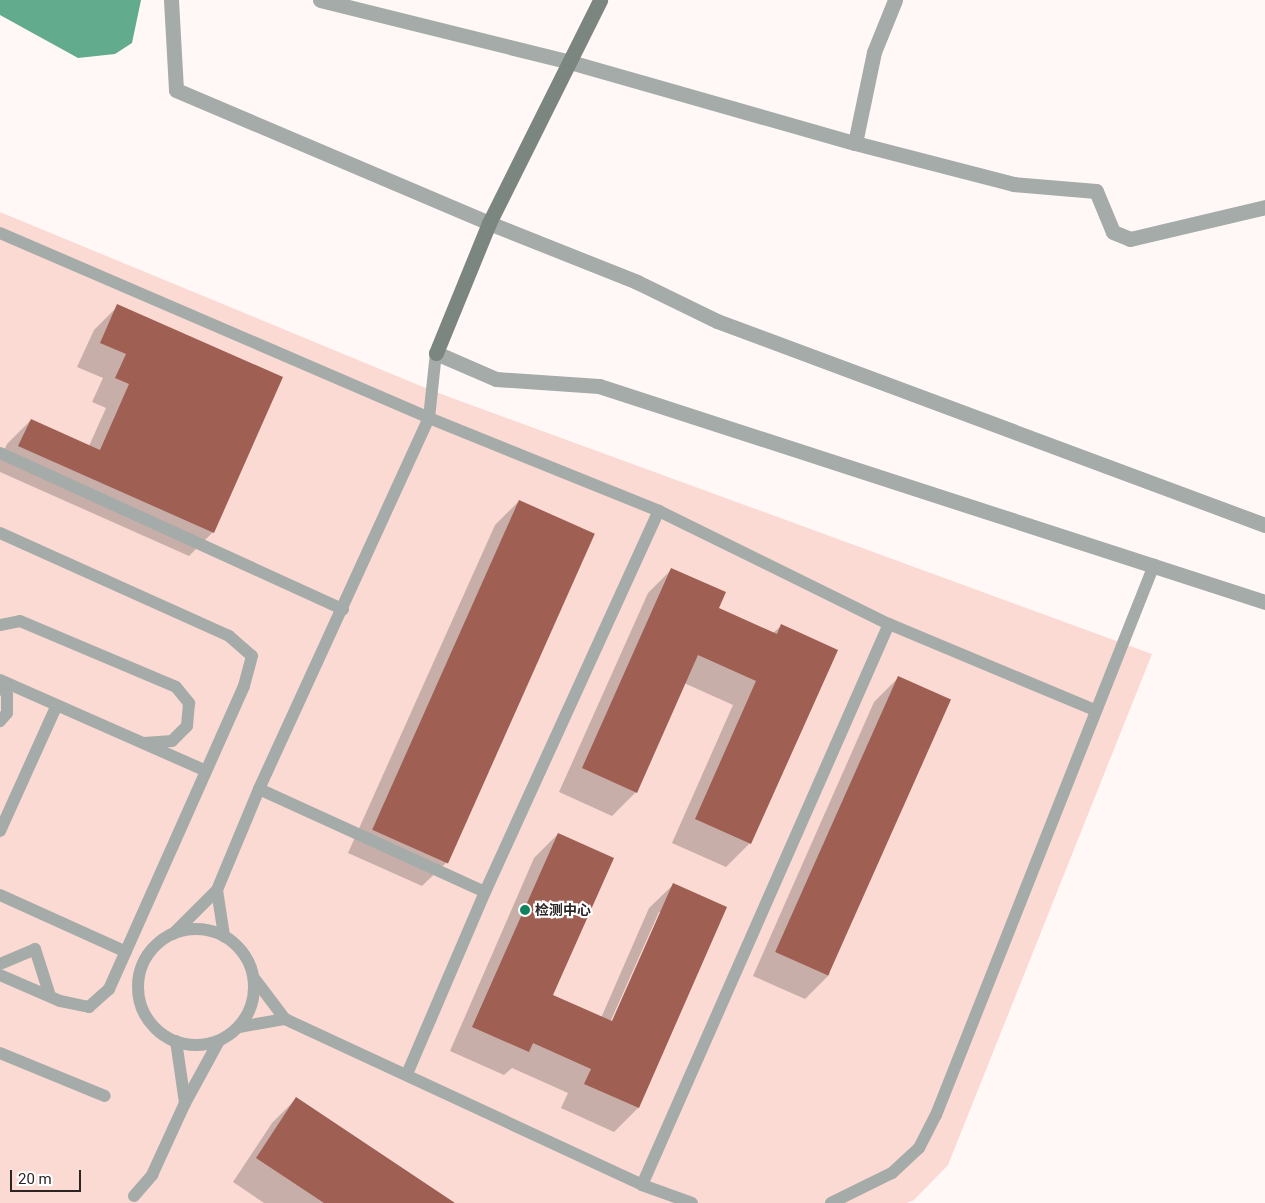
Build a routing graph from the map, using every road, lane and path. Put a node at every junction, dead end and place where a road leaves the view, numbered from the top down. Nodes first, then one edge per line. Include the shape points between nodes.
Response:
1 (171, 0) edge
2 (320, 0) edge
3 (600, 0) edge
4 (895, 0) edge
5 (570, 62) junction
6 (855, 143) junction
7 (1265, 208) edge
8 (489, 223) junction
9 (0, 233) edge
10 (436, 353) junction
11 (429, 418) junction
12 (0, 453) edge
13 (659, 511) junction
14 (1265, 525) edge
15 (0, 533) edge
16 (1154, 565) junction
17 (1265, 602) edge
18 (343, 609) junction
19 (889, 624) junction
20 (0, 625) edge
21 (0, 682) edge
22 (57, 705) junction
23 (1096, 710) junction
24 (0, 721) edge
25 (144, 744) junction
26 (206, 770) junction
27 (259, 789) junction
28 (0, 803) edge
29 (8, 814) junction
30 (0, 831) edge
31 (217, 890) junction
32 (485, 892) junction
33 (0, 895) edge
34 (173, 934) junction
35 (224, 936) junction
36 (126, 952) junction
37 (0, 964) edge
38 (0, 975) edge
39 (254, 978) junction
40 (50, 996) junction
41 (285, 1019) junction
42 (239, 1027) junction
43 (176, 1041) junction
44 (218, 1041) junction
45 (0, 1053) edge
46 (407, 1074) junction
47 (105, 1096) dead end
48 (185, 1103) junction
49 (642, 1185) junction
50 (134, 1196) dead end
51 (692, 1203) edge
52 (831, 1203) edge

1 - 8 street via 176,90
2 - 5 street
3 - 5 street
4 - 6 street via 874,52
5 - 6 street
5 - 8 street
6 - 7 street via 1012,184 1096,191 1113,232 1130,239
8 - 10 street
8 - 14 street via 637,282 717,320
9 - 11 lane
10 - 11 lane
10 - 16 street via 496,379 599,386
11 - 13 lane
11 - 18 lane
12 - 18 lane
13 - 19 lane
13 - 32 lane
15 - 26 lane via 229,636 252,656 244,686
16 - 17 street
16 - 23 lane
18 - 27 lane
19 - 23 lane
19 - 49 lane
20 - 25 lane via 20,622 176,687 189,703 187,726 172,741
21 - 22 lane
21 - 24 lane via 7,695 7,713
22 - 25 lane
22 - 29 lane
23 - 52 lane via 936,1115 919,1148 892,1173
25 - 26 lane
26 - 36 lane
27 - 31 lane
27 - 32 lane
28 - 29 lane
29 - 30 lane
31 - 34 lane
31 - 35 lane
32 - 46 lane
33 - 36 lane
34 - 35 lane via 190,929 208,930
34 - 43 lane via 148,956 138,988 141,1005 149,1021
35 - 39 lane via 248,961
36 - 40 lane via 109,989 89,1007
37 - 40 lane via 35,949
38 - 40 lane
39 - 41 lane
39 - 42 lane via 254,995
41 - 42 lane
41 - 46 lane
42 - 44 lane
43 - 44 lane via 190,1045
43 - 48 lane
44 - 48 lane
45 - 47 lane
46 - 49 lane
48 - 50 lane via 152,1175
49 - 51 lane

